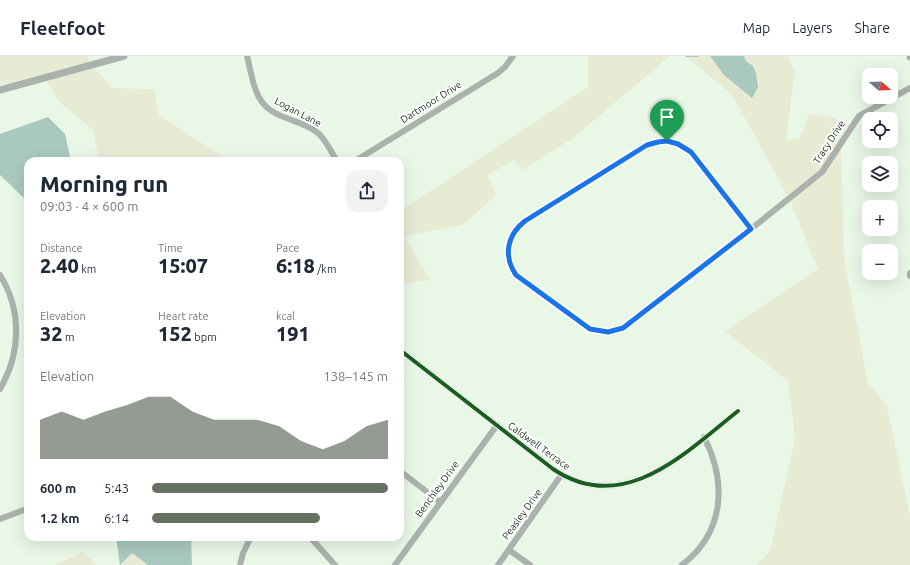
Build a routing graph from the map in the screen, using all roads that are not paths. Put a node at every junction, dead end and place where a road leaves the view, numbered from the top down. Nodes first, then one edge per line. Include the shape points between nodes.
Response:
1 (124, 56) edge
2 (247, 56) edge
3 (513, 56) edge
4 (910, 88) edge
5 (0, 90) edge
6 (334, 157) edge
7 (362, 157) edge
8 (751, 229) junction
9 (0, 274) edge
10 (404, 353) edge
11 (0, 389) edge
12 (738, 411) dead end
13 (497, 425) junction
14 (704, 438) junction
15 (404, 474) edge
16 (562, 474) junction
17 (440, 502) junction
18 (24, 510) dead end
19 (0, 519) edge
20 (249, 541) edge
21 (314, 541) edge
22 (509, 550) junction
23 (240, 565) edge
24 (335, 565) edge
25 (394, 565) edge
26 (498, 565) edge
27 (530, 565) edge
28 (682, 565) edge

1 - 5 street
2 - 6 street, Logan Lane via 255,87 264,105 318,133
3 - 7 street, Dartmoor Drive via 498,73
4 - 8 street, Tracy Drive via 859,116 822,172
8 - 8 street, Tracy Drive via 626,325 608,332 590,329 521,281 513,271 508,254 511,237 518,226 647,145 658,142 678,144 691,152
9 - 11 street via 13,305 17,333 12,364
10 - 13 street, Caldwell Terrace
12 - 14 street, Caldwell Terrace
13 - 16 street, Caldwell Terrace
13 - 17 street, Benchley Drive
14 - 16 street, Caldwell Terrace via 665,467 636,482 600,485
14 - 28 street via 713,455 718,474 718,504 713,524 704,541
15 - 17 street
16 - 22 street, Peasley Drive
17 - 25 street, Benchley Drive
18 - 19 street
20 - 23 street
21 - 24 street
22 - 26 street, Peasley Drive
22 - 27 street

